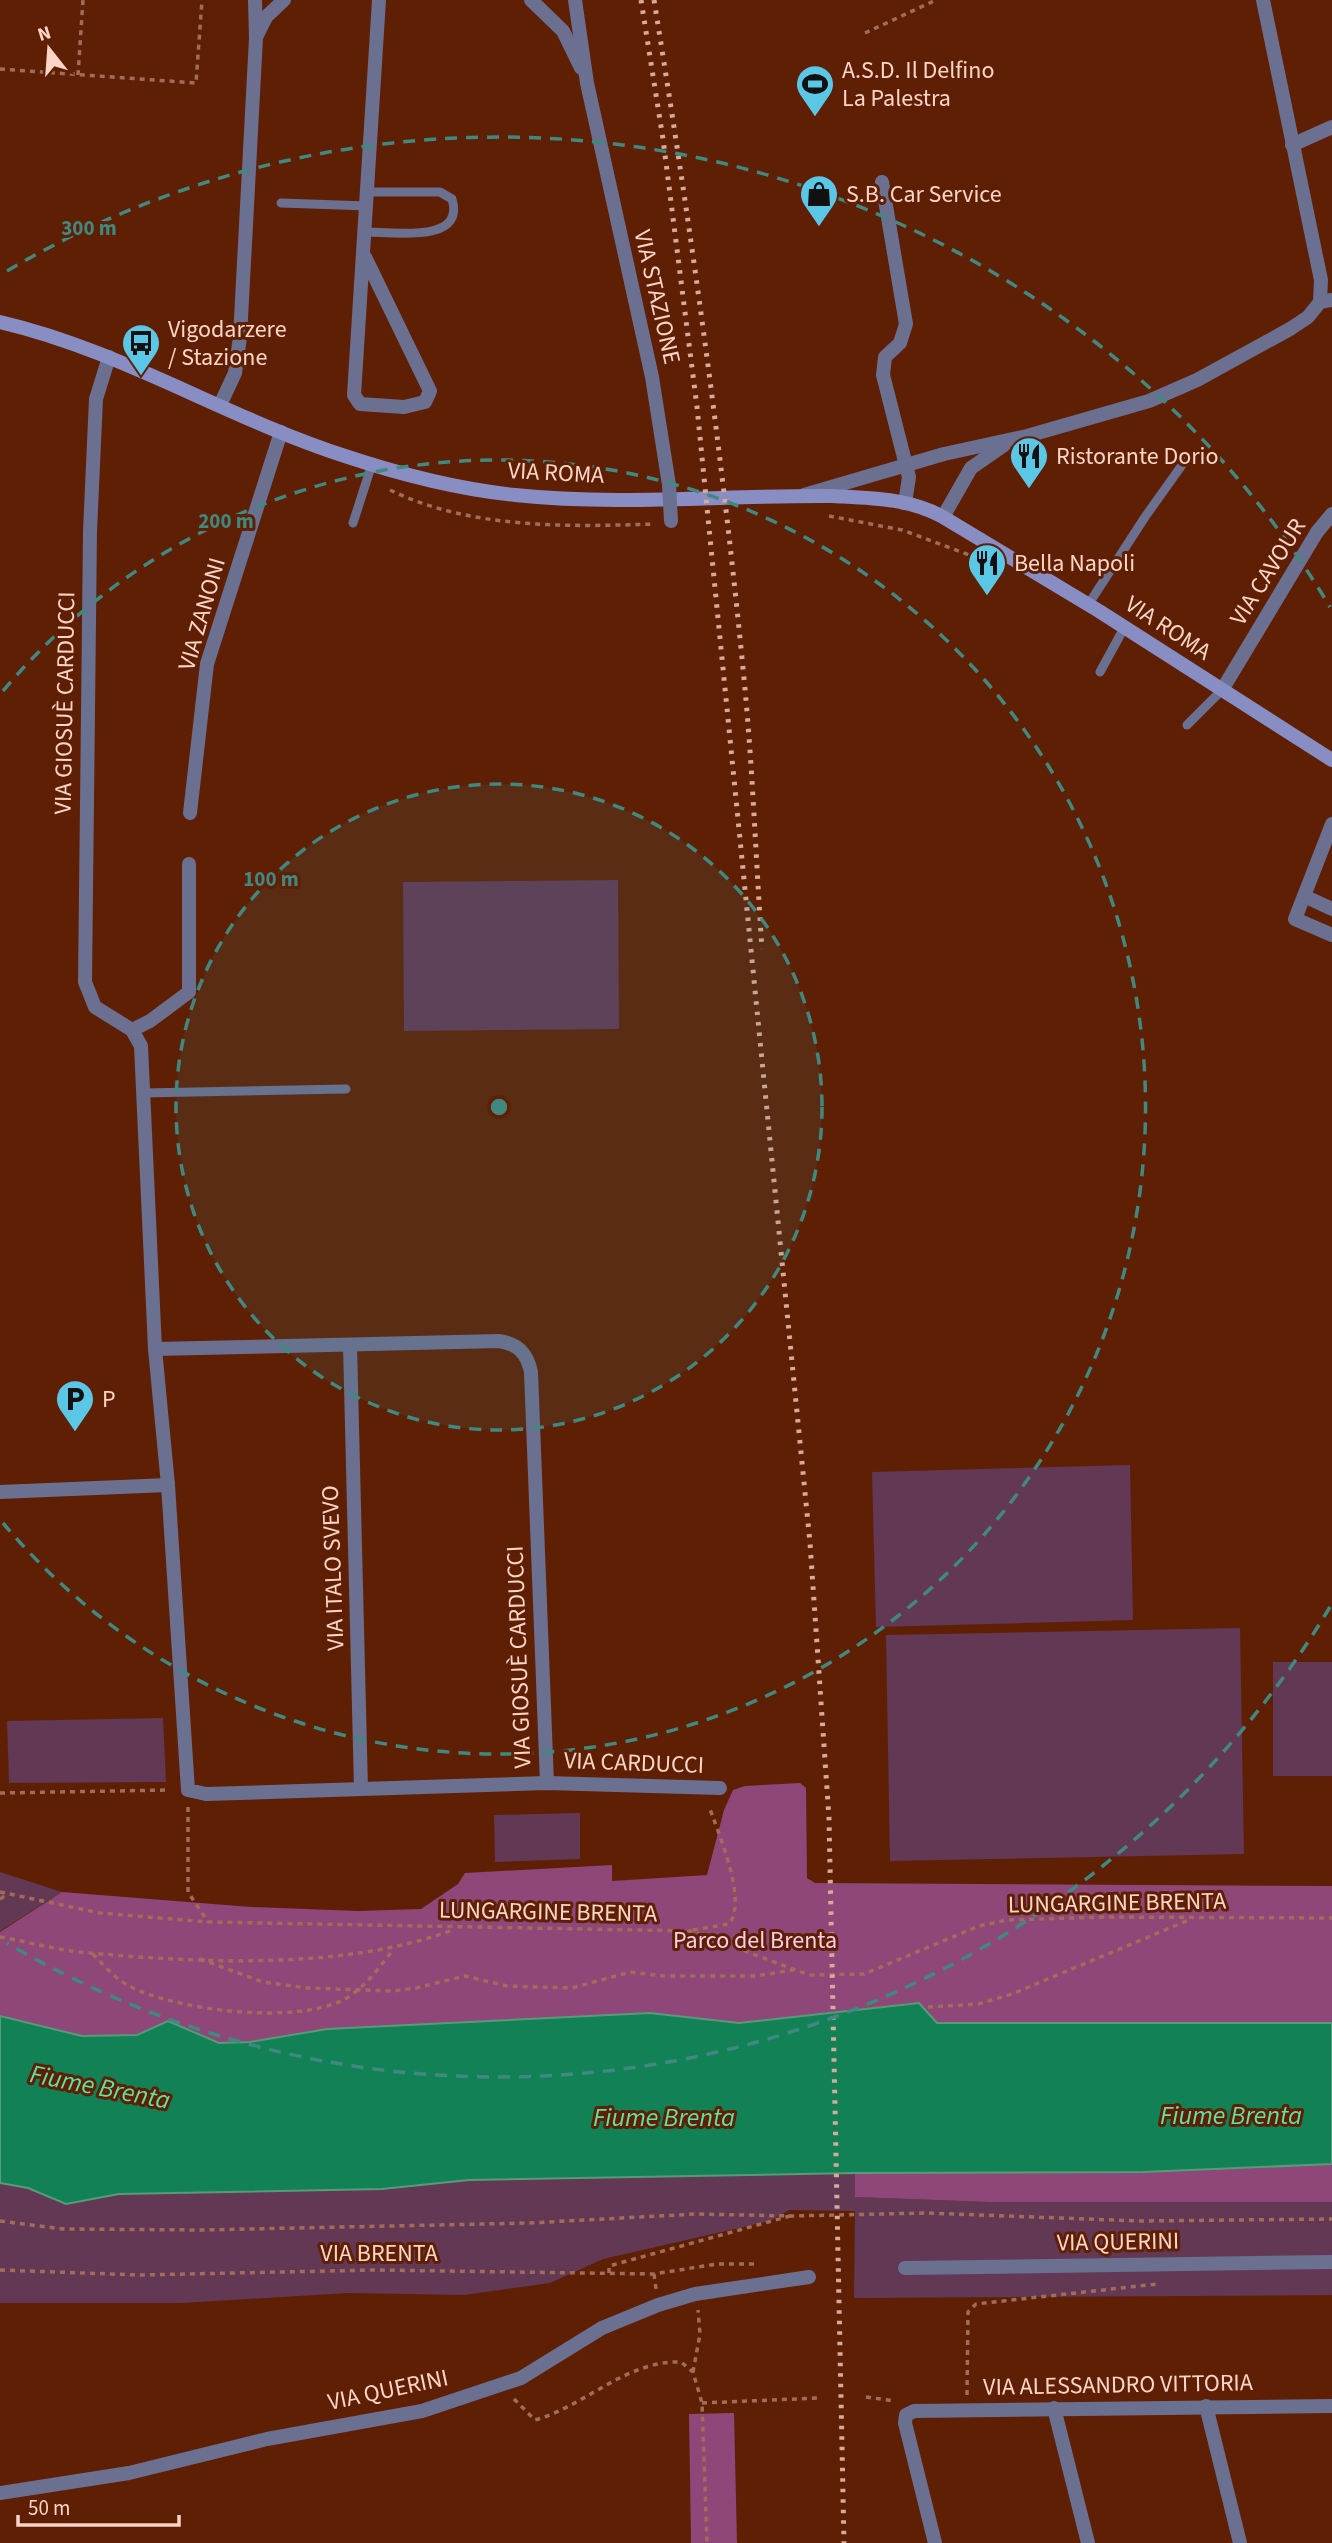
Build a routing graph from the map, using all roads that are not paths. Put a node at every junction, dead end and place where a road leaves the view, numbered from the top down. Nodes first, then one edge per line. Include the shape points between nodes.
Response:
1 (255, 0) edge
2 (284, 0) edge
3 (379, 0) edge
4 (529, 0) edge
5 (543, 0) edge
6 (576, 0) edge
7 (1263, 0) edge
8 (256, 38) junction
9 (587, 83) junction
10 (1332, 127) edge
11 (1292, 145) junction
12 (882, 182) dead end
13 (368, 199) junction
14 (281, 203) dead end
15 (366, 232) junction
16 (365, 257) junction
17 (1326, 301) edge
18 (0, 322) edge
19 (109, 357) junction
20 (220, 405) junction
21 (281, 432) junction
22 (1013, 440) junction
23 (1187, 458) dead end
24 (372, 464) junction
25 (906, 464) junction
26 (800, 496) junction
27 (905, 503) junction
28 (1332, 514) edge
29 (943, 517) junction
30 (671, 522) dead end
31 (353, 523) dead end
32 (1088, 605) junction
33 (1125, 628) junction
34 (1100, 672) dead end
35 (1222, 690) junction
36 (1186, 725) dead end
37 (1331, 760) edge
38 (190, 813) dead end
39 (1332, 824) edge
40 (189, 864) dead end
41 (1304, 897) junction
42 (1332, 909) edge
43 (1332, 935) edge
44 (132, 1030) junction
45 (346, 1089) dead end
46 (143, 1093) junction
47 (350, 1345) junction
48 (155, 1349) junction
49 (168, 1485) junction
50 (0, 1492) edge
51 (547, 1783) junction
52 (720, 1788) dead end
53 (361, 1789) junction
54 (1332, 2262) edge
55 (905, 2268) dead end
56 (809, 2277) dead end
57 (1206, 2406) junction
58 (1332, 2406) edge
59 (1054, 2408) junction
60 (0, 2493) edge
61 (935, 2543) edge
62 (1088, 2543) edge
63 (1240, 2543) edge

1 - 8 street
2 - 8 street via 266,18
3 - 13 street
4 - 5 street, VIA STAZIONE
4 - 9 street, VIA STAZIONE via 563,31
6 - 9 street, VIA STAZIONE
7 - 11 street
8 - 20 street via 240,337 235,373
9 - 30 street, VIA STAZIONE, bridge via 652,377
10 - 11 street
11 - 17 street
12 - 25 street via 906,324 900,343 885,357 883,375
13 - 14 lane
13 - 15 street
13 - 15 lane via 440,192 452,199 454,215 449,224 429,233
15 - 16 street
16 - 16 street via 360,274 354,395 360,404 404,407 425,402 430,391
17 - 22 street via 1308,317 1198,380 1149,401
18 - 19 main road, VIA ROMA
19 - 20 main road, VIA ROMA
19 - 44 street, VIA GIOSUÈ CARDUCCI via 96,399 90,531 85,982 95,1007
20 - 21 main road, VIA ROMA
21 - 24 main road, VIA ROMA
21 - 38 street, VIA ZANONI via 207,664
22 - 25 street
22 - 29 street via 971,468
23 - 32 lane
24 - 26 main road, VIA ROMA via 459,486 541,498
24 - 31 lane
25 - 26 street
25 - 27 street
26 - 27 main road, VIA ROMA
27 - 29 main road, VIA ROMA
28 - 35 street, VIA CAVOUR
29 - 32 main road, VIA ROMA
32 - 33 main road, VIA ROMA
33 - 34 lane
33 - 35 main road, VIA ROMA
35 - 36 lane
35 - 37 main road, VIA ROMA
39 - 41 street
40 - 44 street via 189,992
41 - 42 street
41 - 43 street via 1296,919
44 - 46 street via 141,1046
45 - 46 lane
46 - 48 street
47 - 48 street, VIA GIOSUÈ CARDUCCI
47 - 51 street, VIA GIOSUÈ CARDUCCI via 499,1341 519,1348 529,1362
47 - 53 street, VIA ITALO SVEVO
48 - 49 street
49 - 50 street
49 - 53 street, VIA GIOSUÈ CARDUCCI via 188,1790 206,1794
51 - 52 street, VIA CARDUCCI
51 - 53 street, VIA GIOSUÈ CARDUCCI
54 - 55 street, VIA QUERINI
56 - 60 street, VIA QUERINI via 695,2294 602,2328 521,2378 422,2411 267,2439 106,2478
57 - 58 street, VIA ALESSANDRO VITTORIA
57 - 59 street, VIA ALESSANDRO VITTORIA
57 - 63 street
59 - 61 street, VIA ALESSANDRO VITTORIA via 914,2411 906,2415
59 - 62 street

